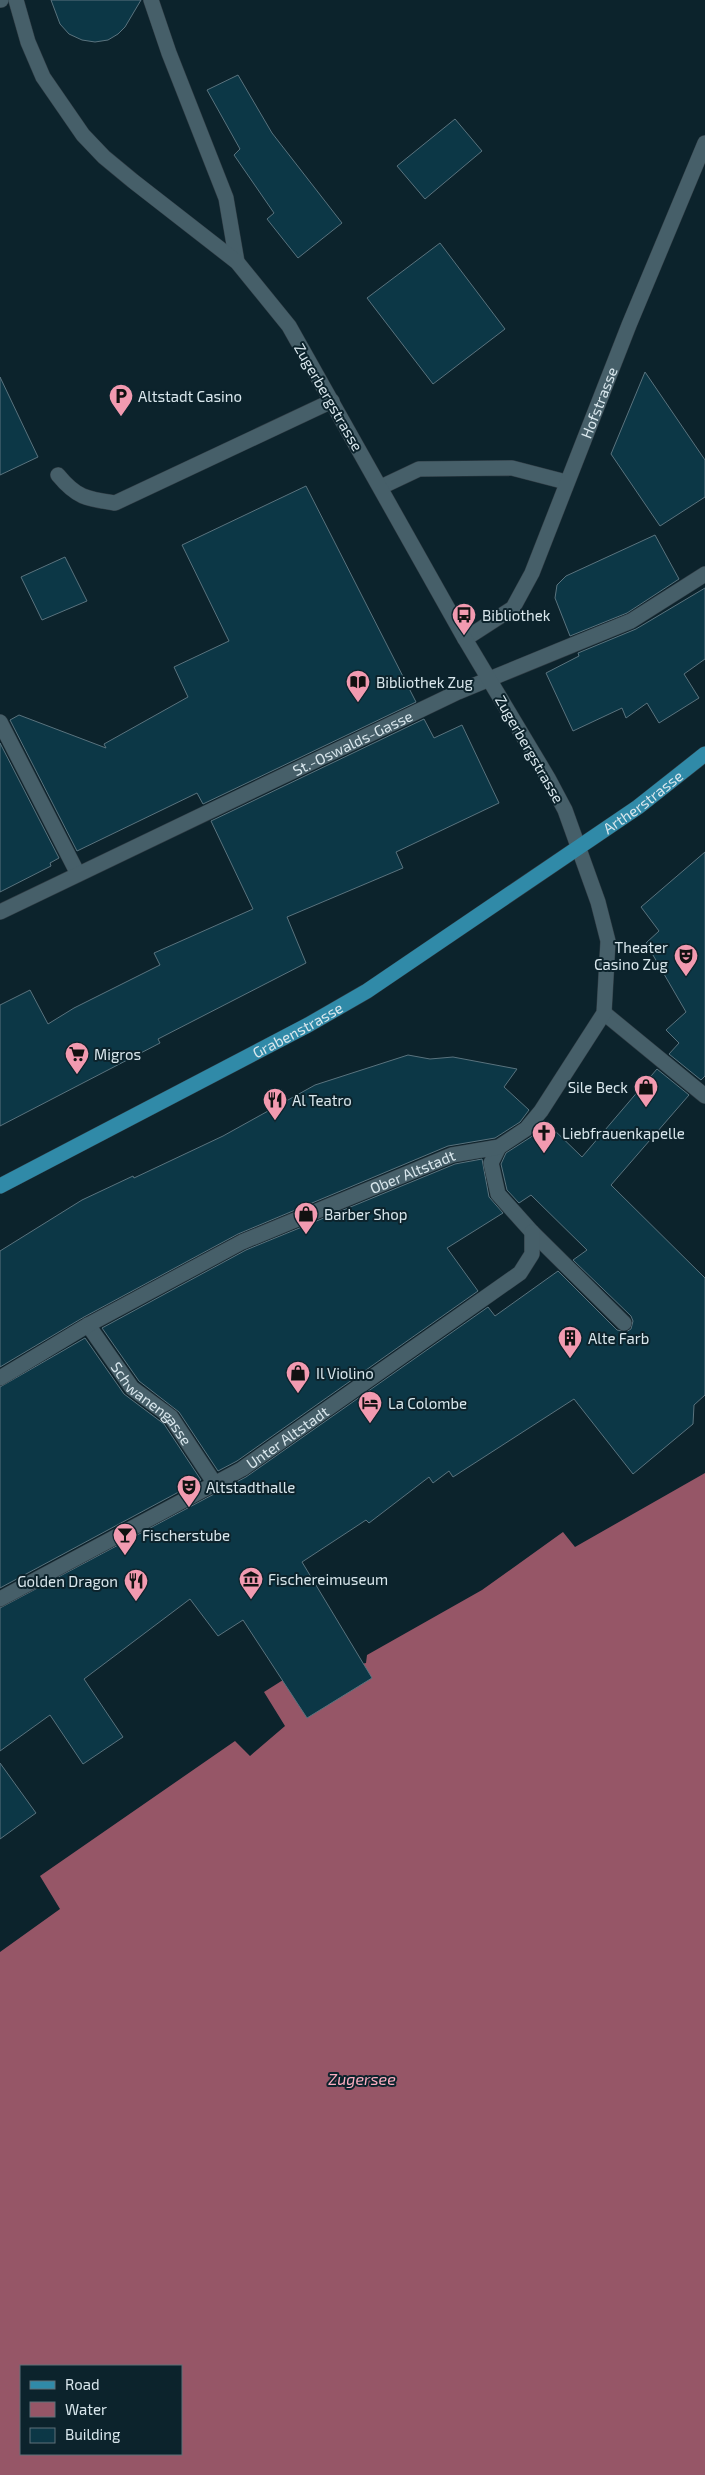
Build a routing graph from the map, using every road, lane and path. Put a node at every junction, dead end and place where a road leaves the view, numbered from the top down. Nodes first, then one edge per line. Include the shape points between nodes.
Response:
1 (16, 0) edge
2 (151, 0) edge
3 (705, 143) edge
4 (237, 262) junction
5 (332, 401) junction
6 (58, 475) dead end
7 (566, 482) junction
8 (381, 487) junction
9 (705, 574) edge
10 (465, 639) junction
11 (488, 679) junction
12 (0, 722) edge
13 (705, 754) edge
14 (579, 848) junction
15 (78, 874) junction
16 (0, 912) edge
17 (604, 1013) junction
18 (705, 1096) edge
19 (499, 1147) junction
20 (0, 1186) edge
21 (532, 1232) junction
22 (624, 1323) dead end
23 (88, 1325) junction
24 (0, 1378) edge
25 (215, 1484) junction
26 (0, 1599) edge

1 - 4 street, Zugerbergstrasse via 42,77 83,135 133,181
2 - 4 street via 226,198
3 - 7 street, Hofstrasse
4 - 5 street, Zugerbergstrasse via 289,326
5 - 6 street via 115,503 86,499
5 - 8 street, Zugerbergstrasse
7 - 8 street via 512,468 419,469
7 - 10 street, Hofstrasse via 532,573 513,608
8 - 10 street, Zugerbergstrasse
9 - 11 street, St.-Oswalds-Gasse via 631,620
10 - 11 street, Zugerbergstrasse
11 - 14 street, Zugerbergstrasse via 548,778 565,810
11 - 15 street, St.-Oswalds-Gasse
12 - 15 street
13 - 14 main road, Artherstrasse
14 - 17 street, Ober Altstadt via 608,941
14 - 20 main road, Grabenstrasse via 342,1005
15 - 16 street, St.-Oswalds-Gasse
17 - 18 street
17 - 19 street, Ober Altstadt via 541,1111 526,1129
19 - 21 street via 491,1163 498,1194
19 - 23 street, Ober Altstadt via 452,1155 242,1242
21 - 22 street
21 - 25 street, Unter Altstadt via 532,1254 520,1272 267,1452
23 - 24 street, Ober Altstadt
23 - 25 street, Schwanengasse via 132,1388 170,1417
25 - 26 street, Unter Altstadt

